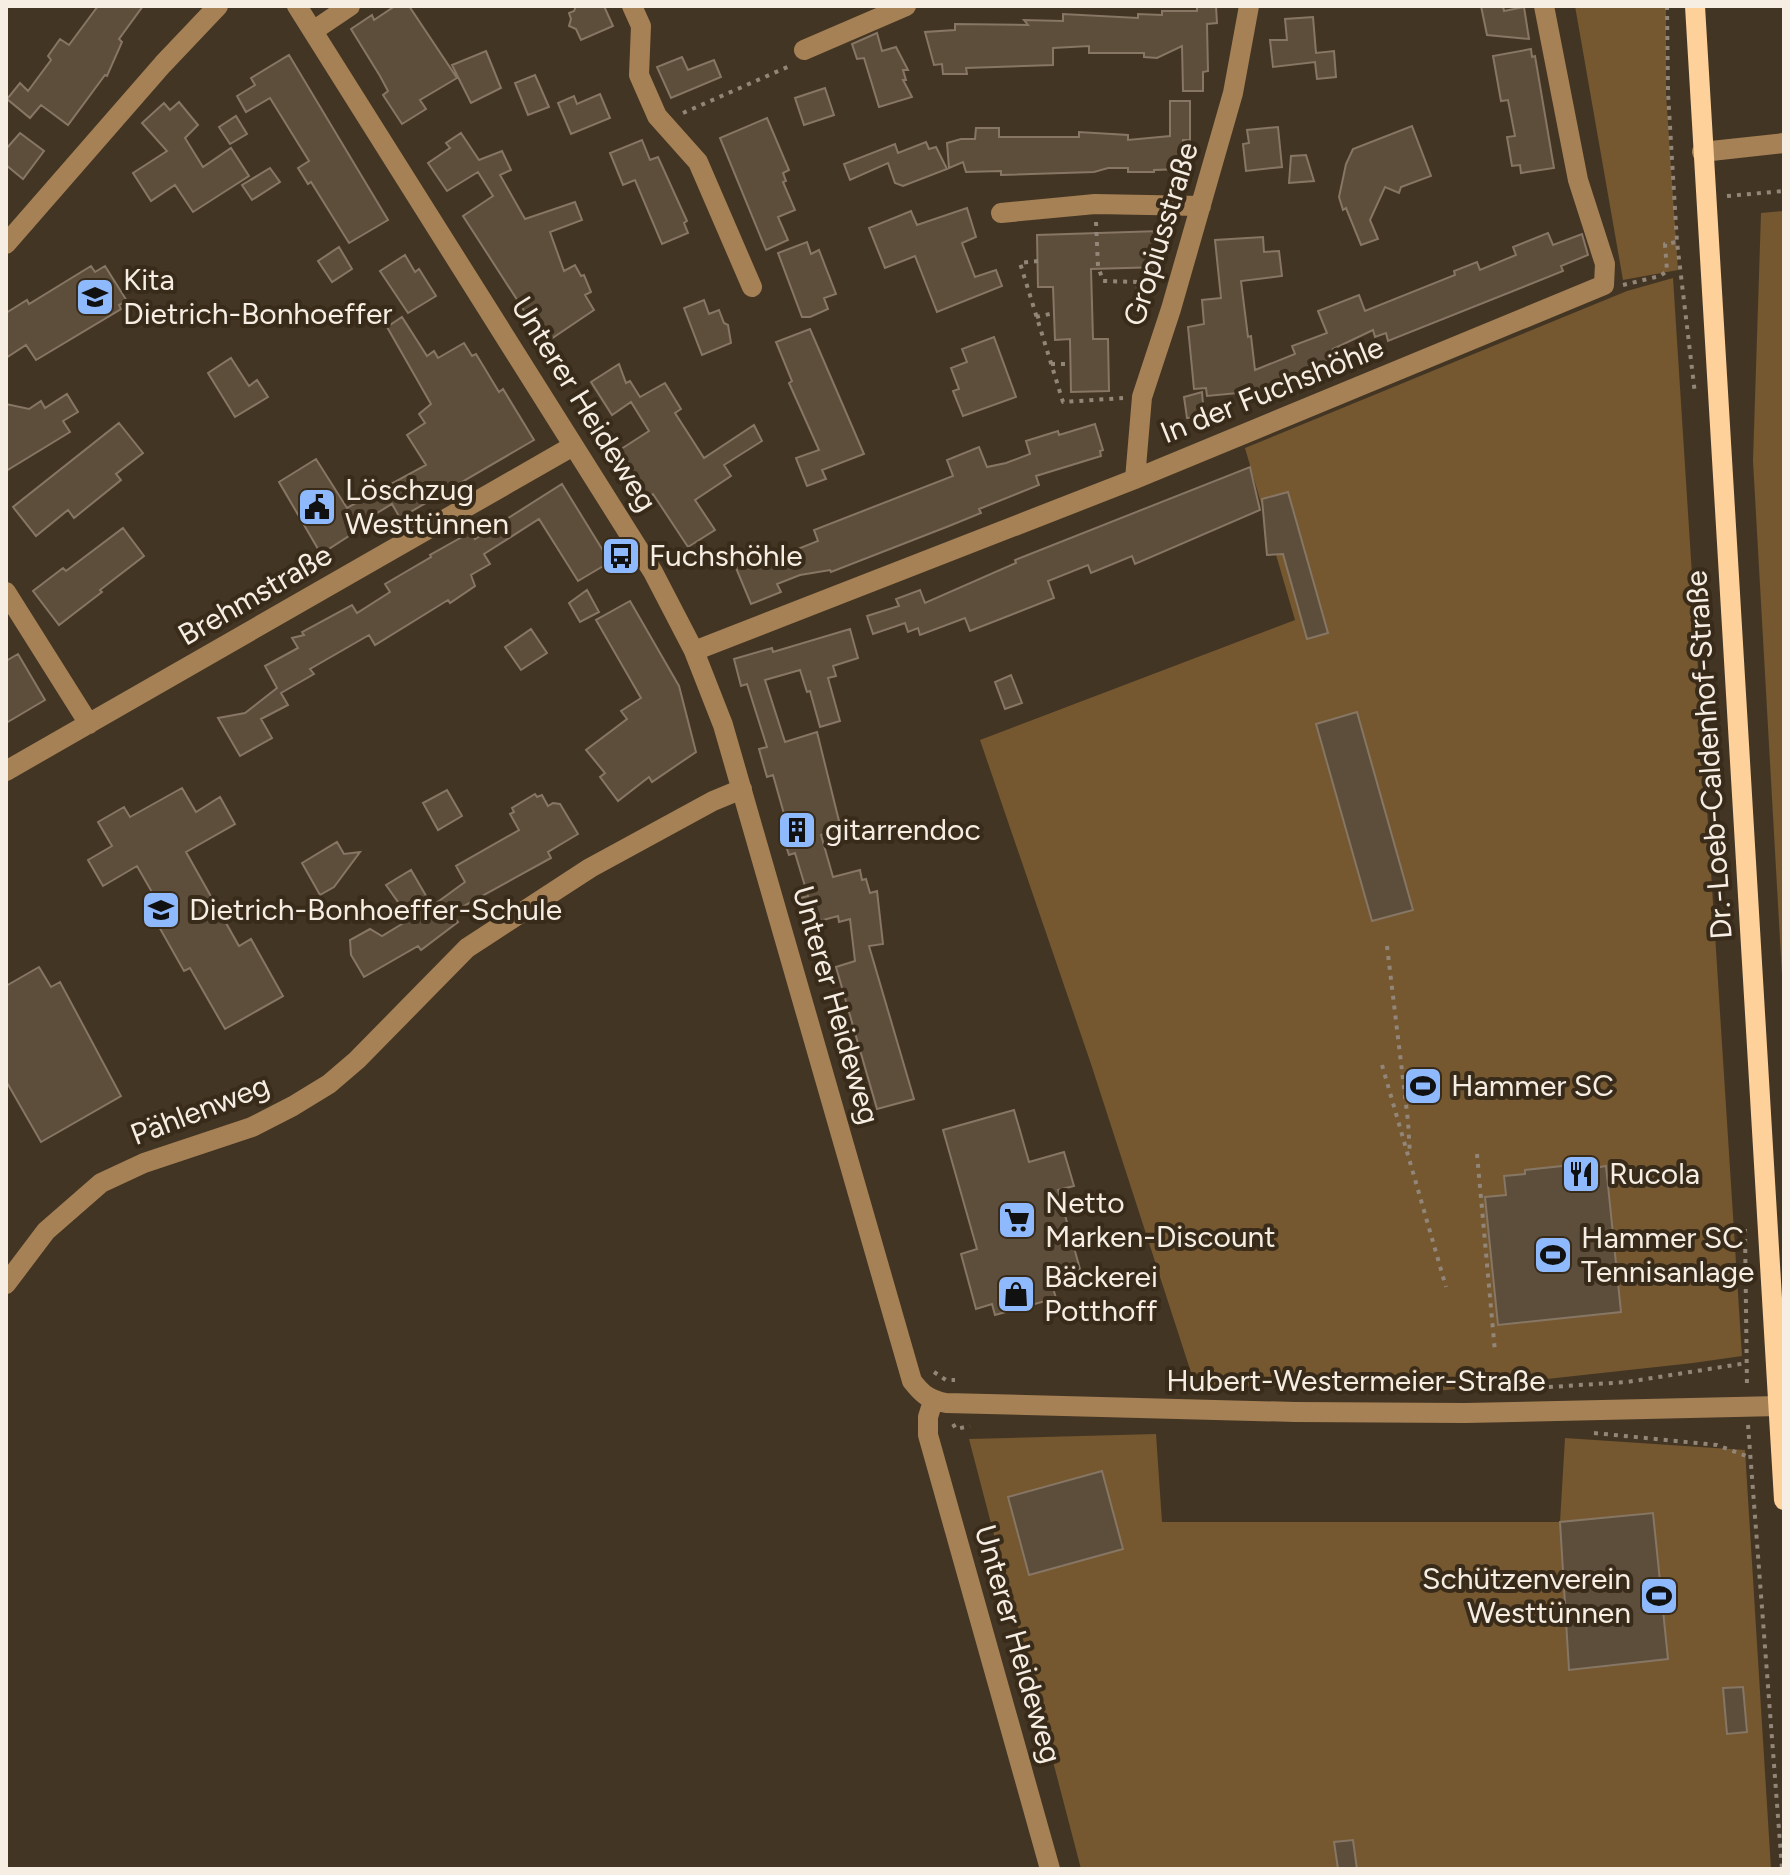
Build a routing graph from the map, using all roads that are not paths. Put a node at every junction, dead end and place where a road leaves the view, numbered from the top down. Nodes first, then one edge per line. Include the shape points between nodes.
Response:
1 (218, 6) edge
2 (297, 6) edge
3 (350, 6) edge
4 (632, 6) edge
5 (906, 6) edge
6 (1249, 6) edge
7 (1544, 6) edge
8 (1695, 6) edge
9 (313, 31) junction
10 (804, 50) road end
11 (1784, 143) edge
12 (1702, 152) junction
13 (1201, 206) junction
14 (1001, 213) dead end
15 (6, 244) edge
16 (752, 287) dead end
17 (573, 446) junction
18 (1135, 479) junction
19 (6, 592) edge
20 (694, 651) junction
21 (89, 724) junction
22 (6, 771) edge
23 (742, 789) junction
24 (6, 1284) edge
25 (933, 1401) junction
26 (1779, 1406) junction
27 (1784, 1500) edge
28 (1050, 1869) edge

1 - 15 street
2 - 9 street, Unterer Heideweg
3 - 9 street
4 - 16 street via 641,26 639,75 662,122 698,162
5 - 10 street
6 - 13 street, Gropiusstraße via 1233,93
7 - 18 street, In der Fuchshöhle via 1578,180 1605,264 1604,285
8 - 12 main road, Dr.-Loeb-Caldenhof-Straße
9 - 17 street, Unterer Heideweg
11 - 12 street
12 - 26 main road, Dr.-Loeb-Caldenhof-Straße
13 - 14 street via 1095,204
13 - 18 street, Gropiusstraße via 1142,397
17 - 20 street, Unterer Heideweg via 653,572
17 - 21 street, Brehmstraße
18 - 20 street, In der Fuchshöhle
19 - 21 street
20 - 23 street, Unterer Heideweg
21 - 22 street, Brehmstraße
23 - 24 street, Pählenweg via 590,868 467,948 357,1060 305,1099 252,1127 101,1183 46,1231
23 - 25 street, Unterer Heideweg via 912,1381
25 - 26 street, Hubert-Westermeier-Straße via 1295,1412
25 - 28 street, Unterer Heideweg via 928,1435
26 - 27 main road, Dr.-Loeb-Caldenhof-Straße

